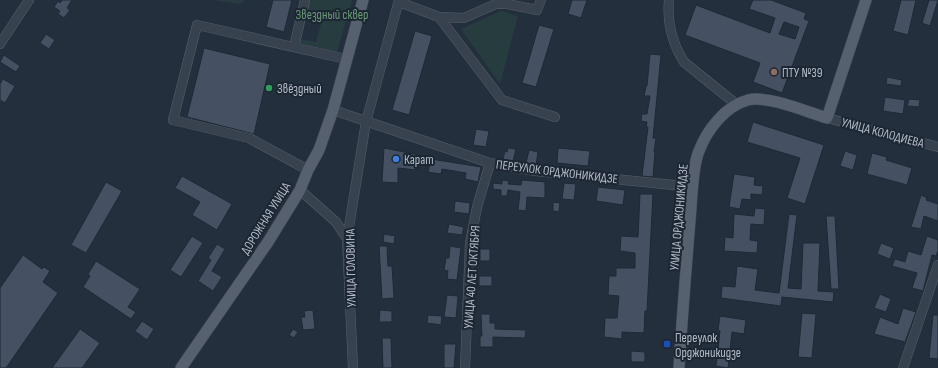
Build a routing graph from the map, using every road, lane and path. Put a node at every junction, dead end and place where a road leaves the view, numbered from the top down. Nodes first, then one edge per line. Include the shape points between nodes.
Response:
1 (29, 0) edge
2 (305, 0) edge
3 (363, 0) edge
4 (540, 0) edge
5 (670, 0) edge
6 (866, 0) edge
7 (399, 1) edge
8 (439, 17) junction
9 (0, 44) edge
10 (294, 47) junction
11 (346, 59) junction
12 (736, 104) junction
13 (333, 110) junction
14 (555, 117) dead end
15 (827, 118) junction
16 (366, 122) junction
17 (938, 146) edge
18 (490, 163) junction
19 (308, 170) junction
20 (693, 187) junction
21 (300, 190) junction
22 (347, 239) junction
23 (938, 265) edge
24 (181, 368) edge
25 (353, 368) edge
26 (465, 368) edge
27 (679, 368) edge
28 (903, 368) edge

1 - 9 street
2 - 10 street
3 - 11 main road, ДОРОЖНАЯ УЛИЦА
4 - 8 street via 537,10 496,4 464,18
5 - 12 street via 670,27 684,62
6 - 15 main road
7 - 8 street
7 - 16 street, УЛИЦА ГОЛОВИНА
8 - 14 street via 502,100
10 - 11 street
10 - 19 street via 197,25 173,120 249,138
11 - 13 main road, ДОРОЖНАЯ УЛИЦА
12 - 15 main road, УЛИЦА ОРДЖОНИКИДЗЕ via 762,100
12 - 20 main road, УЛИЦА ОРДЖОНИКИДЗЕ via 718,120 698,152
13 - 16 street, ПЕРЕУЛОК ОРДЖОНИКИДЗЕ
13 - 19 main road, ДОРОЖНАЯ УЛИЦА via 319,150
15 - 17 street, УЛИЦА КОЛОДИЕВА
16 - 18 street, ПЕРЕУЛОК ОРДЖОНИКИДЗЕ
16 - 22 street, УЛИЦА ГОЛОВИНА
18 - 20 street, ПЕРЕУЛОК ОРДЖОНИКИДЗЕ via 536,171
18 - 26 street, УЛИЦА 40 ЛЕТ ОКТЯБРЯ via 470,243
19 - 21 main road, ДОРОЖНАЯ УЛИЦА
20 - 27 main road, УЛИЦА ОРДЖОНИКИДЗЕ
21 - 22 street via 336,222
21 - 24 main road, ДОРОЖНАЯ УЛИЦА via 268,242
22 - 25 street, УЛИЦА ГОЛОВИНА
23 - 28 street

